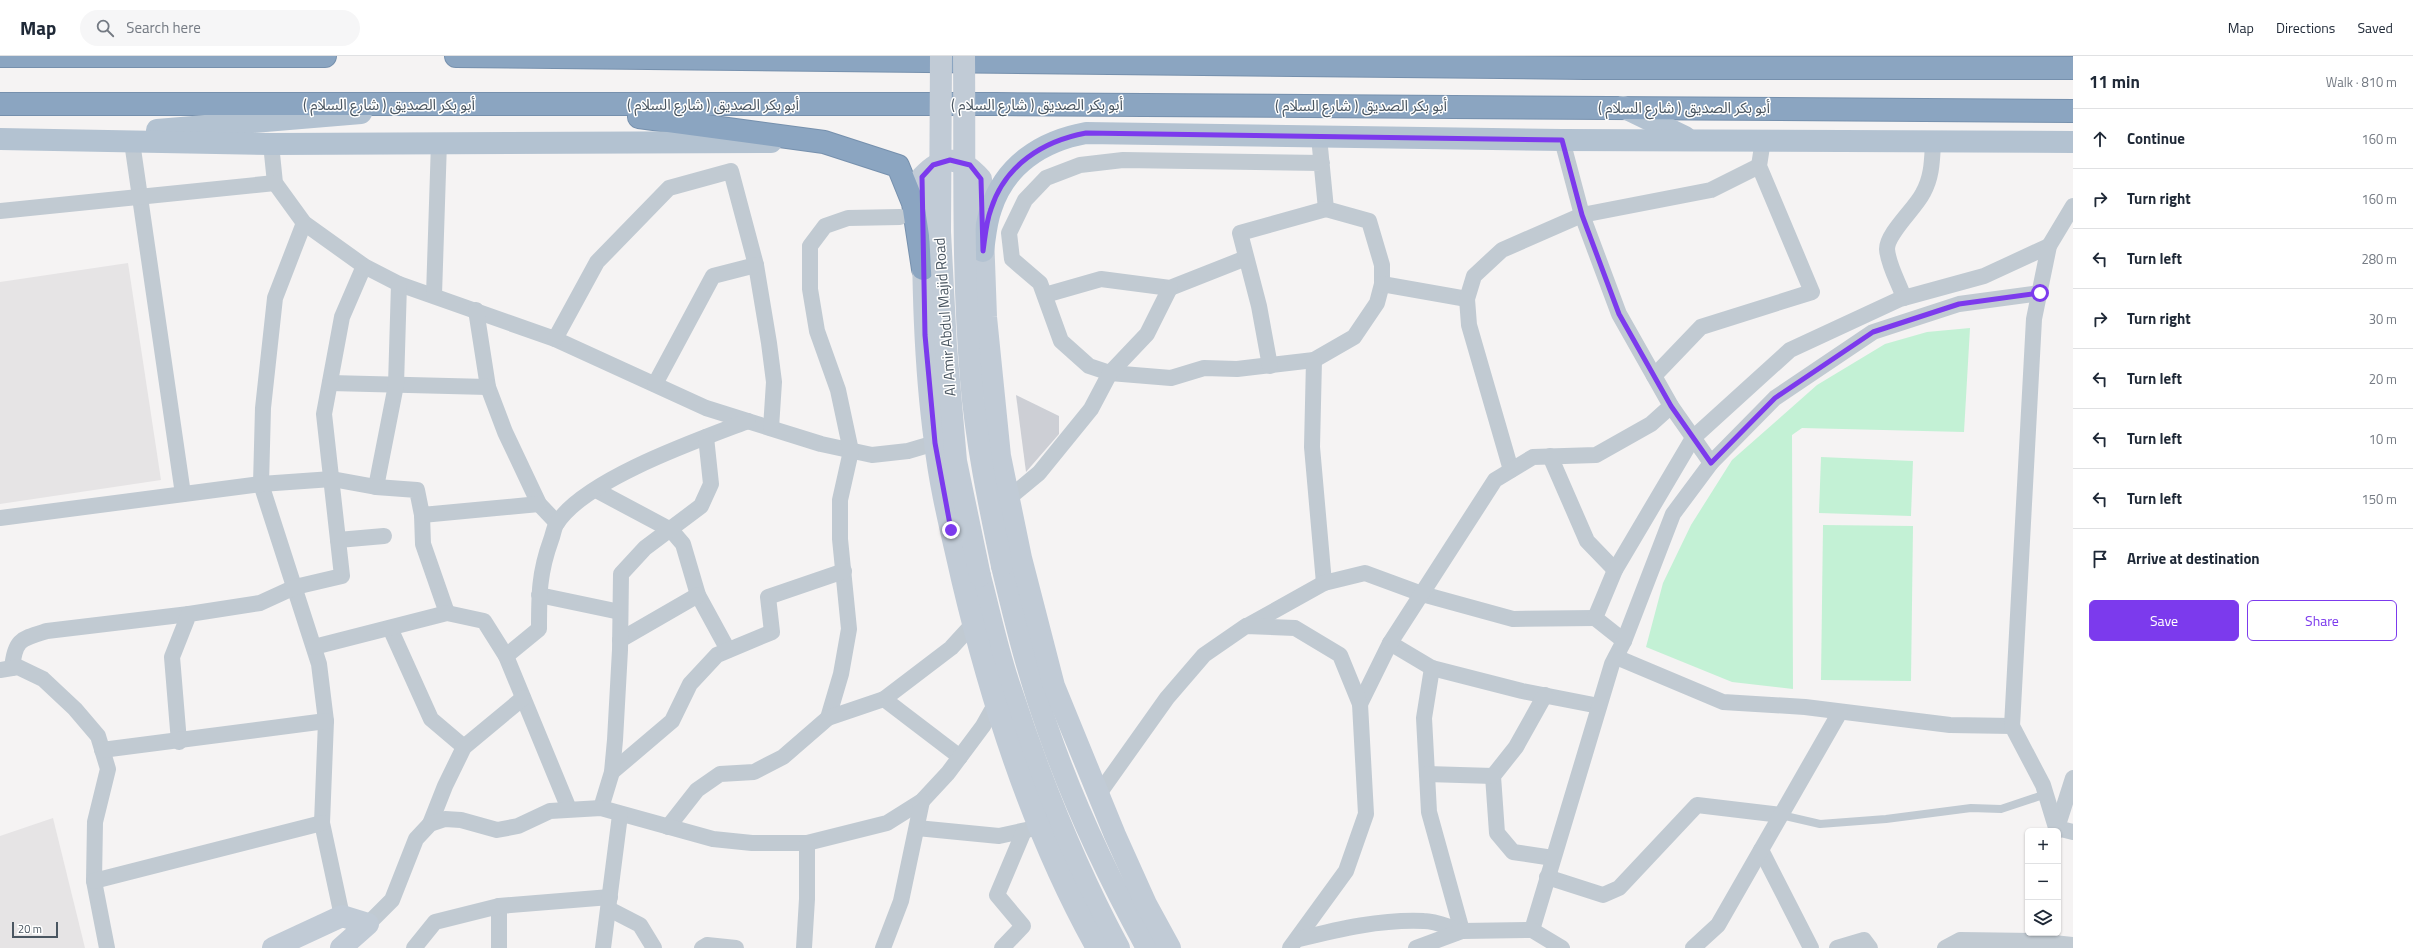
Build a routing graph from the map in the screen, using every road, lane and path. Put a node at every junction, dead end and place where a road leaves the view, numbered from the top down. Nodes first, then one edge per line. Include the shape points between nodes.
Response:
1 (0, 56) edge
2 (325, 56) edge
3 (456, 56) edge
4 (941, 56) edge
5 (964, 56) edge
6 (1609, 56) edge
7 (565, 57) edge
8 (1585, 68) junction
9 (2073, 68) edge
10 (0, 104) edge
11 (445, 106) junction
12 (558, 106) junction
13 (1623, 107) junction
14 (2073, 111) edge
15 (1319, 137) junction
16 (0, 139) edge
17 (36, 140) junction
18 (1562, 140) junction
19 (1690, 140) junction
20 (1763, 140) junction
21 (132, 142) junction
22 (439, 142) junction
23 (824, 142) junction
24 (2073, 142) edge
25 (1933, 143) junction
26 (271, 144) junction
27 (1322, 163) junction
28 (1759, 166) junction
29 (275, 184) junction
30 (141, 197) junction
31 (2073, 206) edge
32 (1326, 209) junction
33 (0, 212) edge
34 (1582, 215) junction
35 (900, 217) dead end
36 (304, 223) junction
37 (2049, 246) junction
38 (983, 251) junction
39 (1246, 258) junction
40 (756, 265) junction
41 (364, 266) junction
42 (923, 269) junction
43 (400, 284) junction
44 (1382, 284) junction
45 (1170, 288) junction
46 (2040, 293) junction
47 (434, 295) junction
48 (1045, 295) junction
49 (1904, 298) junction
50 (1467, 299) junction
51 (476, 310) junction
52 (556, 339) junction
53 (1314, 360) junction
54 (1270, 366) junction
55 (1110, 373) junction
56 (1654, 376) junction
57 (330, 383) junction
58 (655, 384) junction
59 (396, 385) junction
60 (488, 387) junction
61 (1671, 406) junction
62 (748, 421) junction
63 (771, 428) junction
64 (706, 437) junction
65 (1693, 438) junction
66 (935, 443) junction
67 (851, 451) junction
68 (1550, 456) junction
69 (1711, 463) junction
70 (1511, 470) junction
71 (332, 479) junction
72 (261, 484) junction
73 (376, 487) junction
74 (596, 490) junction
75 (183, 494) junction
76 (1008, 498) junction
77 (539, 504) junction
78 (422, 515) junction
79 (0, 518) edge
80 (557, 523) junction
81 (671, 530) junction
82 (384, 536) dead end
83 (338, 540) junction
84 (1614, 570) junction
85 (844, 571) junction
86 (1324, 583) junction
87 (295, 588) junction
88 (1422, 594) junction
89 (539, 595) junction
90 (698, 595) junction
91 (620, 612) junction
92 (447, 613) junction
93 (189, 614) junction
94 (1595, 618) junction
95 (973, 624) junction
96 (1246, 626) junction
97 (390, 628) junction
98 (620, 640) junction
99 (1624, 640) junction
100 (1390, 643) junction
101 (314, 647) junction
102 (728, 650) junction
103 (506, 656) junction
104 (1616, 657) junction
105 (1432, 668) junction
106 (6, 669) edge
107 (1545, 695) junction
108 (523, 698) junction
109 (884, 699) junction
110 (996, 703) junction
111 (1360, 704) junction
112 (1599, 706) junction
113 (1840, 712) junction
114 (828, 718) junction
115 (326, 721) junction
116 (2012, 726) junction
117 (179, 742) junction
118 (464, 747) junction
119 (102, 750) junction
120 (960, 757) junction
121 (612, 772) junction
122 (1427, 774) junction
123 (1493, 776) junction
124 (2073, 778) edge
125 (2046, 794) junction
126 (1098, 795) junction
127 (922, 801) junction
128 (601, 808) junction
129 (569, 809) junction
130 (620, 815) junction
131 (1781, 815) junction
132 (322, 823) junction
133 (430, 824) junction
134 (668, 827) junction
135 (916, 828) junction
136 (2057, 828) edge
137 (2057, 828) edge
138 (1031, 829) junction
139 (2061, 830) edge
140 (2073, 832) edge
141 (807, 843) junction
142 (1761, 850) junction
143 (1553, 858) junction
144 (1547, 877) junction
145 (94, 882) junction
146 (610, 903) junction
147 (499, 906) junction
148 (342, 916) junction
149 (368, 924) junction
150 (1532, 930) junction
151 (1462, 931) junction
152 (2036, 941) edge
153 (1295, 944) edge
154 (2073, 945) edge
155 (107, 948) edge
156 (273, 948) edge
157 (341, 948) edge
158 (414, 948) edge
159 (499, 948) edge
160 (603, 948) edge
161 (654, 948) edge
162 (702, 948) edge
163 (736, 948) edge
164 (804, 948) edge
165 (884, 948) edge
166 (1002, 948) edge
167 (1097, 948) edge
168 (1119, 948) edge
169 (1147, 948) edge
170 (1170, 948) edge
171 (1416, 948) edge
172 (1562, 948) edge
173 (1693, 948) edge
174 (1811, 948) edge
175 (1837, 948) edge
176 (1870, 948) edge
177 (1946, 948) edge

1 - 2 highway
3 - 7 highway
4 - 168 main road, Al Amir Abdul Majid Road, bridge via 940,232 956,461 980,576 1010,689 1048,793 1083,876
5 - 169 main road, Al Amir Abdul Majid Road, bridge via 964,260 971,380 982,466 1002,566 1021,645 1047,727 1078,806 1126,910
6 - 8 main road
7 - 8 highway
8 - 9 highway
10 - 11 highway, ( شارع السلام ) أبو بكر الصديق
11 - 12 highway, ( شارع السلام ) أبو بكر الصديق
11 - 17 main road
12 - 13 highway, ( شارع السلام ) أبو بكر الصديق via 1003,104
12 - 23 highway
13 - 14 highway, ( شارع السلام ) أبو بكر الصديق
13 - 19 main road
15 - 18 main road
15 - 27 street
15 - 38 main road via 1086,133 1063,137 1022,161 1003,183 990,209
16 - 17 main road
17 - 21 main road
18 - 19 main road
18 - 34 street
19 - 20 main road
20 - 25 main road
20 - 28 street
21 - 26 main road
21 - 30 street
22 - 23 main road
22 - 26 main road
22 - 47 street
23 - 42 highway via 898,166 913,204
24 - 25 main road
25 - 49 street via 1932,170 1928,182 1922,195 1888,242 1888,255
26 - 29 street
27 - 32 street
27 - 48 street via 1123,160 1080,165 1046,178 1025,200 1009,233 1012,259 1040,283
28 - 34 street via 1711,190
28 - 56 street via 1812,292 1701,326
29 - 30 street
29 - 36 street
30 - 33 street
30 - 75 street
31 - 37 street
32 - 39 street via 1240,233
32 - 44 street via 1369,221 1382,265
34 - 50 street via 1502,250 1474,276
34 - 56 street via 1619,314
35 - 67 street via 848,218 825,226 810,246 810,289 817,331 838,390
36 - 41 street
36 - 72 street via 275,298 263,408
37 - 46 street
37 - 49 street via 1984,276
38 - 42 main road via 981,179 970,165 950,160 933,165 922,177
38 - 76 main road via 986,317 1000,456
39 - 45 street
39 - 54 street via 1259,306
40 - 52 street via 731,171 669,188 596,262
40 - 58 street via 713,276
40 - 63 street via 774,382
41 - 43 street
41 - 57 street via 342,316
42 - 66 main road via 925,335
43 - 47 street
43 - 59 street
44 - 50 street
44 - 53 street via 1377,303 1354,337
45 - 48 street via 1101,279
45 - 55 street via 1147,334
46 - 69 street via 1959,304 1873,332 1775,398
46 - 116 street via 2034,319
47 - 51 street
48 - 55 street via 1061,341 1089,366
49 - 65 street via 1790,350
50 - 70 street via 1469,325
51 - 52 street
51 - 60 street
52 - 58 street
53 - 54 street
53 - 86 street via 1312,447
54 - 55 street via 1204,368 1171,378
55 - 76 street via 1091,409 1038,473
56 - 61 street
57 - 59 street
57 - 71 street via 324,414
58 - 62 street via 706,408
59 - 60 street
59 - 73 street
60 - 77 street via 505,432
61 - 65 street
61 - 68 street via 1651,424 1596,455
62 - 63 street
62 - 64 street
63 - 67 street
64 - 74 street via 624,474
64 - 81 street via 710,484 701,506
65 - 69 street
65 - 84 street
66 - 67 street via 908,451 872,455
66 - 95 main road via 951,530
67 - 85 street via 840,500 840,539
68 - 70 street via 1533,457
68 - 84 street via 1587,540
69 - 99 street via 1673,514
70 - 88 street via 1495,480
71 - 72 street
71 - 73 street
71 - 83 street
72 - 75 street
72 - 87 street
73 - 78 street via 417,490
74 - 80 street via 582,498
74 - 81 street
75 - 79 street
76 - 126 main road via 1054,686
77 - 78 street
77 - 80 street
78 - 92 street via 423,544
80 - 89 street via 539,582
81 - 90 street via 683,544
81 - 91 street via 645,548 621,574
82 - 83 street
83 - 87 street via 342,576
84 - 94 street
85 - 102 street via 768,597 772,632
85 - 114 street via 848,629 841,674
86 - 88 street via 1365,573
86 - 96 street
87 - 93 street via 260,603
87 - 101 street
88 - 94 street via 1513,619
88 - 100 street
89 - 91 street
89 - 103 street via 539,629
90 - 98 street
90 - 102 street
91 - 98 street
92 - 97 street
92 - 103 street via 484,621
93 - 106 street via 47,630 24,638 14,649
93 - 117 street via 172,657
94 - 99 street
95 - 109 street via 951,648
95 - 110 main road
96 - 111 street via 1295,628 1340,655
96 - 126 street via 1204,655 1167,698
97 - 101 street
97 - 118 street via 431,719
98 - 121 street
99 - 104 street
100 - 105 street
100 - 111 street
101 - 115 street via 319,664
102 - 121 street via 717,655 690,684 672,721
103 - 108 street
104 - 112 street
104 - 113 street via 1723,702
105 - 107 street
105 - 122 street via 1424,718
106 - 119 street via 18,667 43,679 76,709 98,736
107 - 112 street
107 - 123 street via 1516,747
108 - 118 street
108 - 129 street
109 - 114 street
109 - 120 street
110 - 120 street
110 - 138 main road
111 - 153 street via 1366,814 1346,871
112 - 143 street
113 - 116 street via 1950,725
113 - 131 street
114 - 134 street via 783,757 760,769 754,772 720,774 697,790
115 - 117 street
115 - 132 street
116 - 125 street
117 - 119 street
118 - 133 street
119 - 145 street via 108,769 95,822
120 - 127 street
121 - 128 street
122 - 123 street
122 - 151 street via 1429,812
123 - 143 street via 1497,833 1513,852
124 - 137 street
125 - 131 lane via 2001,809 1971,808 1886,819 1820,824
125 - 136 street
126 - 170 main road via 1146,904
127 - 135 street
127 - 141 street via 887,823
128 - 129 street
128 - 130 street
129 - 133 street via 550,812 518,826 497,830 461,820 445,819
130 - 134 street
130 - 146 street
131 - 142 street
131 - 144 street via 1697,805 1619,888 1603,894
132 - 145 street
132 - 148 street
133 - 149 street via 416,839 392,900
134 - 141 street via 713,839 752,843
135 - 138 street via 999,836
135 - 165 street via 901,901
138 - 166 street via 998,895 1023,926
138 - 167 main road
139 - 140 street
141 - 164 street
142 - 173 street via 1718,925
142 - 174 street
143 - 144 street
144 - 150 street
145 - 155 street
146 - 147 street
146 - 160 street
146 - 161 street via 640,925
147 - 158 street via 435,922
147 - 159 street
148 - 149 main road
148 - 156 main road
149 - 157 main road
150 - 151 street
150 - 172 street
151 - 153 street via 1425,921 1376,924 1334,930
151 - 171 street
152 - 154 street
152 - 177 street via 1960,940
162 - 163 street via 707,945
175 - 176 street via 1864,940

